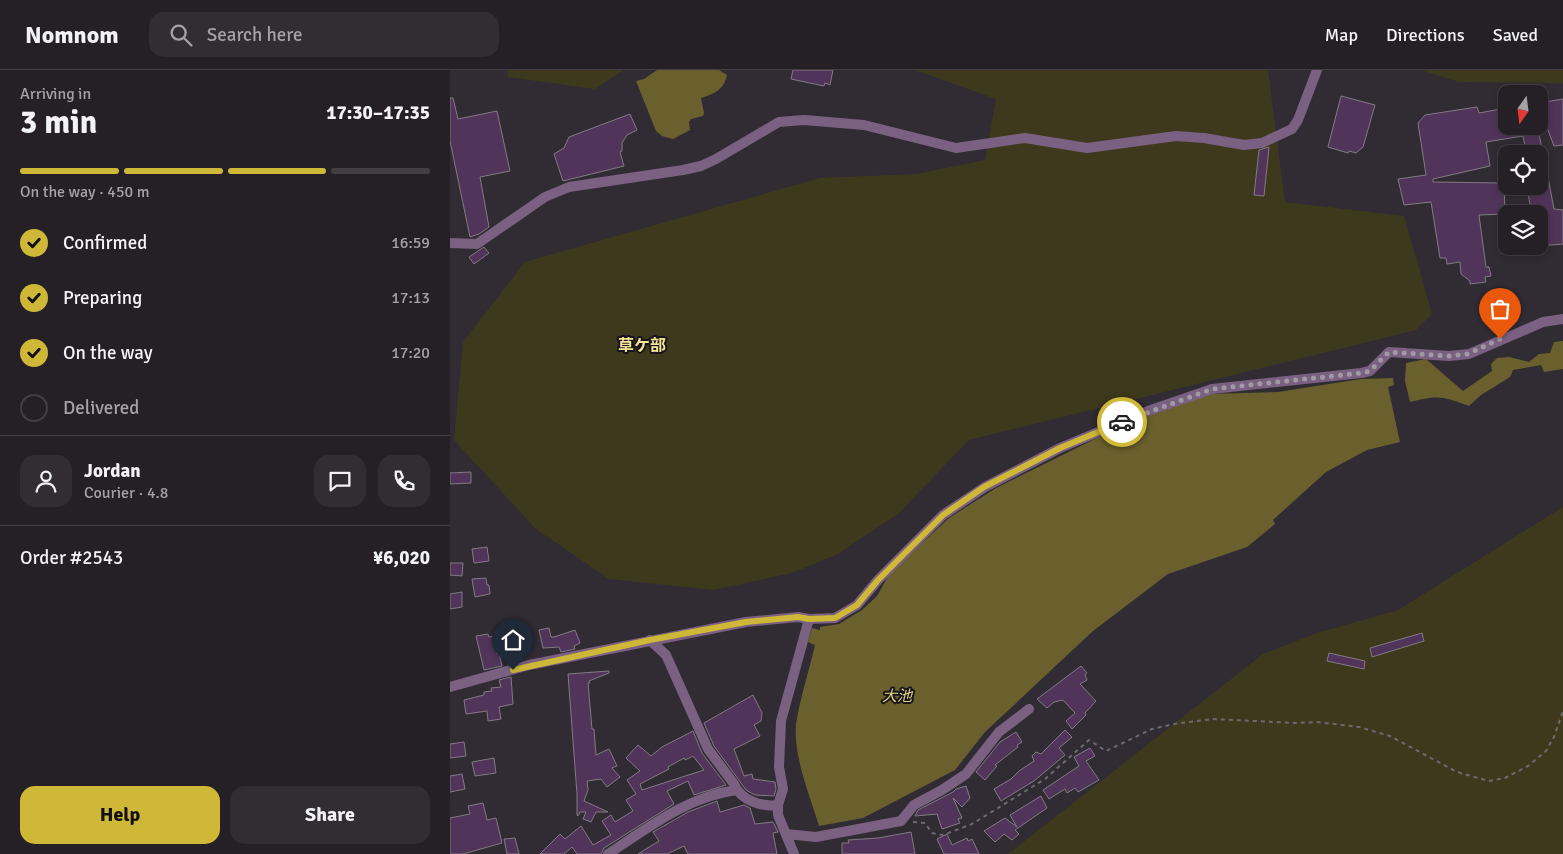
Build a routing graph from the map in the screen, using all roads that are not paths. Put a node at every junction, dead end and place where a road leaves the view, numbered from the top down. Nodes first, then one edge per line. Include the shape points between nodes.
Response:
1 (1317, 70) edge
2 (450, 242) edge
3 (1563, 319) edge
4 (809, 619) junction
5 (650, 640) junction
6 (450, 687) edge
7 (1029, 709) dead end
8 (737, 790) junction
9 (778, 805) junction
10 (786, 834) junction
11 (608, 854) edge
12 (794, 854) edge

1 - 2 street via 1292,129 1262,143 1244,145 1176,136 1087,148 1025,138 956,148 864,125 804,120 779,122 701,166 569,187 545,197 476,244
3 - 4 street via 1543,322 1468,354 1389,352 1370,371 1212,389 1148,411 1060,448 984,487 943,515 857,605 835,618
4 - 5 street via 798,617 746,622
4 - 9 street via 782,721 779,767 783,789
5 - 6 street via 529,665
5 - 8 street via 666,655 708,749
7 - 10 street via 999,732 966,774 914,805 901,821 816,837
8 - 9 street via 766,807
8 - 11 street via 720,792 677,810
9 - 10 street via 778,815
10 - 12 street

